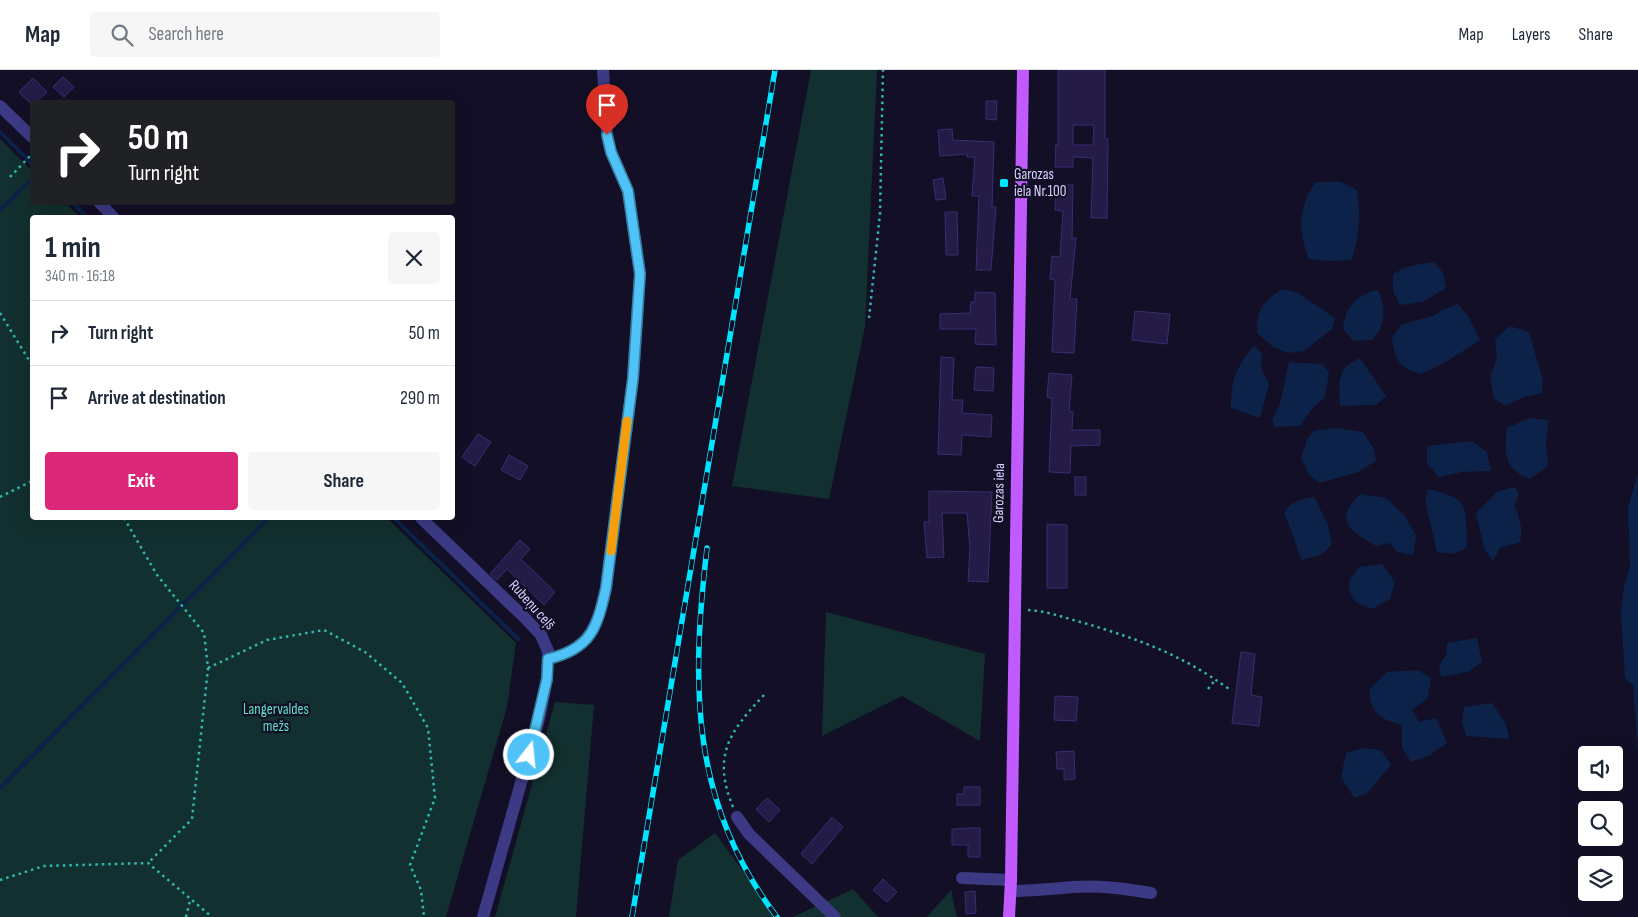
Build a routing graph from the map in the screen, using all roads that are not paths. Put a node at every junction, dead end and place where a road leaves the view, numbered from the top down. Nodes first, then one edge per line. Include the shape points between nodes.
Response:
1 (603, 70) edge
2 (1023, 70) edge
3 (0, 106) edge
4 (30, 135) edge
5 (102, 205) edge
6 (111, 215) edge
7 (423, 520) edge
8 (548, 659) junction
9 (737, 818) road end
10 (962, 878) dead end
11 (1011, 886) junction
12 (1151, 892) dead end
13 (483, 917) edge
14 (835, 917) edge
15 (1009, 917) edge

1 - 8 street via 607,135 628,191 640,274 633,378 601,612 580,646 568,654
2 - 11 main road, Garozas iela
3 - 4 street
5 - 6 street
7 - 8 street, Rubeņu ceļš via 541,636
8 - 13 street, Rubeņu ceļš via 539,719
9 - 14 street via 749,834
10 - 11 street
11 - 12 street
11 - 15 main road, Garozas iela

